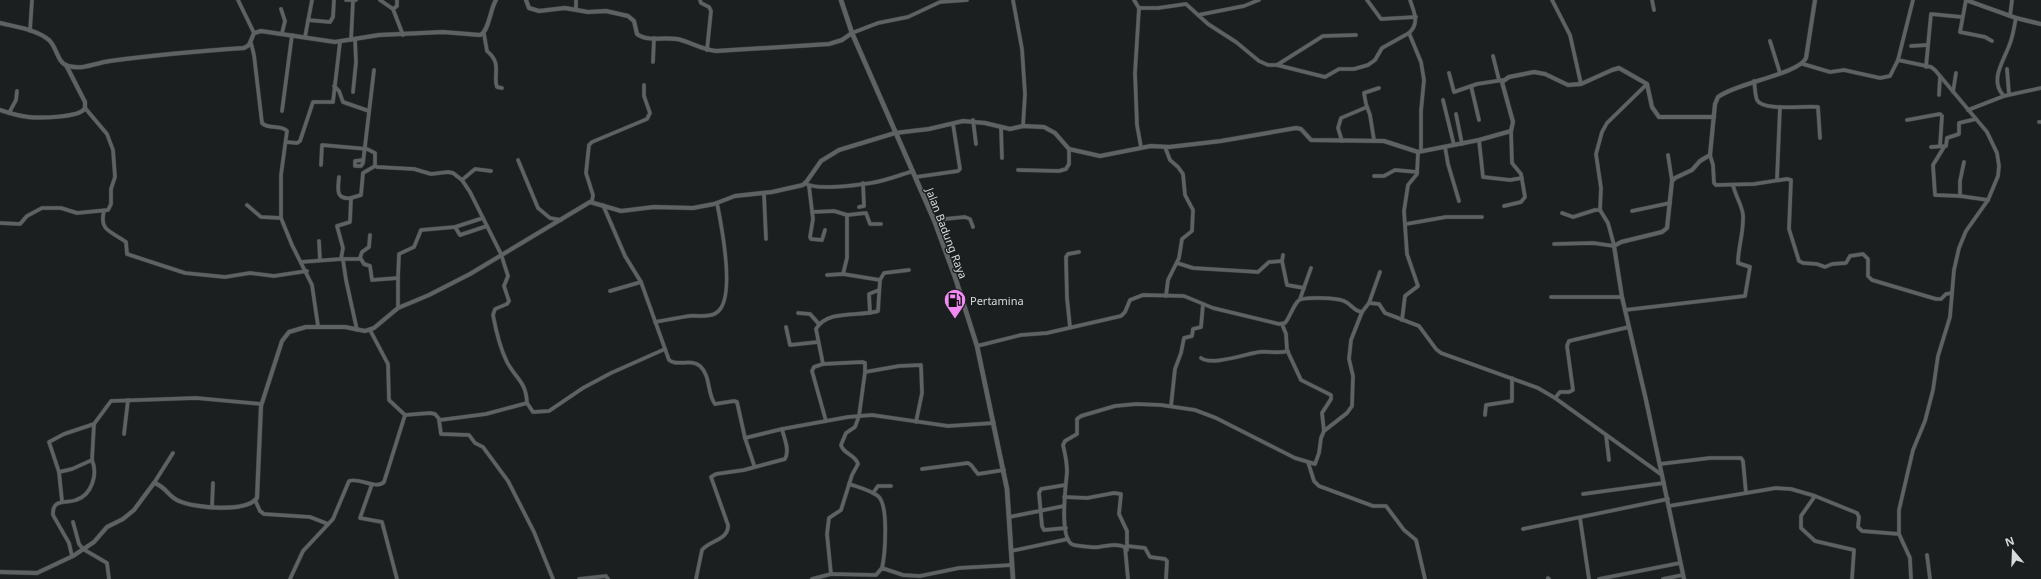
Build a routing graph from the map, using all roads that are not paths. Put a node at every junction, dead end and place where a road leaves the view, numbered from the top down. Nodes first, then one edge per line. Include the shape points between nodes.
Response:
1 (32, 0) edge
2 (238, 0) edge
3 (312, 0) edge
4 (334, 0) edge
5 (346, 0) edge
6 (354, 0) edge
7 (380, 0) edge
8 (397, 0) edge
9 (496, 0) edge
10 (526, 0) edge
11 (576, 0) edge
12 (700, 0) edge
13 (841, 0) edge
14 (967, 0) edge
15 (1012, 0) edge
16 (1134, 0) edge
17 (1190, 0) edge
18 (1259, 0) edge
19 (1367, 0) edge
20 (1410, 0) edge
21 (1552, 0) edge
22 (1652, 0) edge
23 (1815, 0) edge
24 (1913, 0) edge
25 (1966, 0) edge
26 (2012, 0) edge
27 (960, 1) edge
28 (1189, 5) junction
29 (1139, 8) junction
30 (281, 9) dead end
31 (393, 9) junction
32 (576, 10) junction
33 (1654, 10) dead end
34 (1198, 15) junction
35 (2010, 16) junction
36 (1416, 17) junction
37 (1962, 17) junction
38 (2016, 18) junction
39 (308, 20) junction
40 (0, 23) edge
41 (2041, 24) edge
42 (30, 31) junction
43 (254, 33) junction
44 (282, 33) junction
45 (852, 33) junction
46 (1409, 33) junction
47 (484, 34) junction
48 (292, 35) junction
49 (403, 35) junction
50 (1356, 35) dead end
51 (305, 37) junction
52 (654, 38) junction
53 (353, 40) junction
54 (1770, 40) dead end
55 (1992, 41) dead end
56 (340, 42) junction
57 (251, 43) junction
58 (1927, 45) junction
59 (1911, 46) dead end
60 (707, 50) junction
61 (1493, 56) dead end
62 (1898, 60) junction
63 (653, 62) dead end
64 (1803, 64) junction
65 (66, 65) junction
66 (1277, 65) junction
67 (1926, 67) junction
68 (2007, 69) dead end
69 (374, 70) dead end
70 (1448, 73) dead end
71 (1956, 73) dead end
72 (1780, 74) junction
73 (1940, 77) junction
74 (1501, 80) junction
75 (1754, 81) junction
76 (1581, 84) junction
77 (1647, 84) junction
78 (644, 85) dead end
79 (334, 86) junction
80 (1471, 86) junction
81 (502, 88) dead end
82 (1379, 88) dead end
83 (2041, 88) edge
84 (17, 91) dead end
85 (353, 92) dead end
86 (1953, 92) junction
87 (2009, 94) junction
88 (1939, 95) dead end
89 (2004, 96) junction
90 (1443, 100) dead end
91 (1367, 107) junction
92 (1780, 107) junction
93 (85, 108) junction
94 (0, 110) edge
95 (1968, 110) junction
96 (282, 111) dead end
97 (369, 112) junction
98 (9, 113) junction
99 (1456, 114) dead end
100 (1714, 117) junction
101 (1976, 119) junction
102 (973, 120) junction
103 (1479, 120) dead end
104 (1907, 120) dead end
105 (952, 124) junction
106 (1023, 126) junction
107 (1001, 128) junction
108 (1511, 130) junction
109 (895, 133) junction
110 (1820, 138) dead end
111 (1374, 140) junction
112 (1479, 140) junction
113 (1342, 141) junction
114 (286, 142) junction
115 (976, 144) dead end
116 (1462, 144) junction
117 (1454, 145) junction
118 (1942, 146) junction
119 (1141, 147) junction
120 (1165, 147) junction
121 (1445, 147) junction
122 (1930, 148) dead end
123 (364, 149) junction
124 (1069, 149) junction
125 (1419, 152) junction
126 (1668, 155) dead end
127 (1710, 155) junction
128 (1002, 158) dead end
129 (363, 160) dead end
130 (518, 160) dead end
131 (1964, 162) dead end
132 (321, 165) dead end
133 (375, 166) junction
134 (1018, 170) dead end
135 (491, 171) dead end
136 (913, 171) junction
137 (1417, 172) junction
138 (1374, 176) dead end
139 (339, 177) dead end
140 (916, 177) junction
141 (1522, 178) junction
142 (462, 180) junction
143 (1777, 180) junction
144 (1672, 181) junction
145 (863, 183) junction
146 (807, 185) junction
147 (1733, 185) junction
148 (764, 194) junction
149 (1960, 196) junction
150 (351, 198) junction
151 (1988, 200) junction
152 (592, 201) junction
153 (1459, 201) dead end
154 (717, 203) junction
155 (1670, 204) junction
156 (247, 205) dead end
157 (603, 205) junction
158 (1504, 206) dead end
159 (859, 207) dead end
160 (1600, 209) junction
161 (104, 211) junction
162 (1632, 211) dead end
163 (812, 212) junction
164 (1562, 213) dead end
165 (847, 215) junction
166 (1482, 217) dead end
167 (281, 218) junction
168 (483, 218) junction
169 (561, 220) junction
170 (934, 220) junction
171 (0, 223) edge
172 (880, 224) dead end
173 (1406, 224) junction
174 (487, 226) junction
175 (455, 227) junction
176 (973, 227) dead end
177 (825, 230) dead end
178 (370, 235) dead end
179 (766, 239) dead end
180 (319, 241) dead end
181 (1554, 244) dead end
182 (1615, 245) junction
183 (1079, 252) dead end
184 (501, 254) junction
185 (1283, 255) dead end
186 (360, 258) junction
187 (342, 259) junction
188 (320, 260) junction
189 (1282, 261) junction
190 (301, 262) junction
191 (1177, 263) junction
192 (1312, 268) dead end
193 (909, 270) dead end
194 (307, 271) junction
195 (1380, 272) dead end
196 (843, 274) junction
197 (827, 275) dead end
198 (398, 278) junction
199 (880, 280) junction
200 (641, 282) junction
201 (1304, 288) junction
202 (879, 290) junction
203 (610, 291) dead end
204 (1952, 293) junction
205 (1166, 296) junction
206 (1551, 297) dead end
207 (1622, 297) junction
208 (1300, 299) junction
209 (1369, 303) junction
210 (1203, 304) junction
211 (398, 308) junction
212 (1625, 310) junction
213 (798, 312) dead end
214 (1362, 312) junction
215 (870, 313) junction
216 (1402, 320) junction
217 (655, 322) junction
218 (819, 324) junction
219 (1282, 324) junction
220 (318, 326) junction
221 (786, 327) dead end
222 (1070, 327) junction
223 (1629, 327) junction
224 (357, 330) junction
225 (370, 330) junction
226 (818, 342) junction
227 (977, 346) junction
228 (665, 349) junction
229 (1288, 351) junction
230 (1201, 358) dead end
231 (823, 364) junction
232 (865, 372) junction
233 (1512, 378) junction
234 (1555, 398) junction
235 (128, 400) junction
236 (527, 403) junction
237 (261, 404) junction
238 (1170, 406) junction
239 (405, 415) junction
240 (1484, 415) dead end
241 (858, 416) junction
242 (439, 420) junction
243 (826, 421) junction
244 (916, 422) junction
245 (994, 423) junction
246 (94, 424) junction
247 (782, 430) junction
248 (1324, 431) junction
249 (124, 434) dead end
250 (1606, 435) junction
251 (745, 438) junction
252 (173, 453) dead end
253 (92, 460) junction
254 (1609, 460) dead end
255 (1308, 462) junction
256 (1660, 464) junction
257 (754, 465) junction
258 (922, 469) dead end
259 (1004, 470) junction
260 (59, 472) junction
261 (1662, 475) junction
262 (213, 483) dead end
263 (1664, 483) junction
264 (154, 484) junction
265 (372, 484) junction
266 (849, 484) junction
267 (1065, 485) junction
268 (891, 486) dead end
269 (1746, 493) junction
270 (873, 494) junction
271 (1583, 494) dead end
272 (1815, 496) junction
273 (1064, 497) junction
274 (1668, 499) junction
275 (255, 500) junction
276 (62, 501) junction
277 (1672, 505) junction
278 (1064, 506) junction
279 (212, 507) junction
280 (1040, 509) junction
281 (1009, 517) junction
282 (1580, 518) junction
283 (73, 522) dead end
284 (328, 524) junction
285 (1066, 528) junction
286 (1523, 529) dead end
287 (1899, 534) junction
288 (1068, 539) junction
289 (1128, 546) junction
290 (83, 549) junction
291 (1011, 551) junction
292 (1126, 551) junction
293 (1927, 555) dead end
294 (72, 556) junction
295 (1680, 563) junction
296 (1012, 564) junction
297 (882, 568) junction
298 (0, 572) edge
299 (831, 574) junction
300 (1684, 577) edge
301 (109, 579) edge
302 (290, 579) edge
303 (396, 579) edge
304 (553, 579) edge
305 (579, 579) edge
306 (608, 579) edge
307 (696, 579) edge
308 (812, 579) edge
309 (1013, 579) edge
310 (1128, 579) edge
311 (1166, 579) edge
312 (1425, 579) edge
313 (1589, 579) edge
314 (1599, 579) edge
315 (1663, 579) edge
316 (1852, 579) edge
317 (1911, 579) edge
318 (1930, 579) edge

1 - 42 street
2 - 43 street
3 - 39 street
4 - 39 street via 333,17 330,22
5 - 6 street
6 - 53 street
7 - 31 street
8 - 31 street
9 - 47 street
10 - 32 street via 529,8 534,10
11 - 32 street
12 - 60 street via 711,11
13 - 45 main road, Jalan Badung Raya
14 - 27 street
15 - 106 street via 1022,49 1025,94
16 - 29 street
17 - 28 street
18 - 34 street via 1244,6
19 - 36 street via 1381,19
20 - 36 street
21 - 76 street via 1570,35
22 - 33 street
23 - 64 street
24 - 62 street
25 - 35 street
25 - 37 street
26 - 35 street
27 - 45 street via 940,2 908,17 878,23
28 - 29 street
28 - 34 street
29 - 119 street via 1135,73 1137,124
30 - 44 street via 285,21
31 - 49 street
32 - 52 street via 606,11 628,16 634,22 637,34 643,38
34 - 66 street via 1259,62
35 - 38 street
36 - 46 street via 1414,28
37 - 55 street via 1959,30 1961,33 1981,36
37 - 58 street via 1931,14
38 - 41 street
38 - 89 street via 2009,46 1997,76 1998,88
39 - 51 street
40 - 42 street
42 - 65 street via 50,42
43 - 44 street via 261,30
43 - 57 street
44 - 48 street
45 - 60 street via 842,40 829,44
45 - 109 main road, Jalan Badung Raya
46 - 66 street via 1382,48 1375,60 1368,65 1354,69 1339,69 1325,77
46 - 125 street via 1421,62 1424,80
47 - 49 street via 471,36 445,32
47 - 81 street via 487,52 493,55 495,60 496,83
48 - 51 street
48 - 96 street
49 - 53 street
50 - 66 street via 1323,36
51 - 56 street
52 - 60 street via 678,40
52 - 63 street
53 - 56 street
53 - 85 street via 356,62
54 - 72 street
56 - 79 street
57 - 65 street via 244,48 111,60 84,68
57 - 114 street via 262,123 264,126 286,130
58 - 59 street
58 - 67 street
61 - 74 street
62 - 64 street via 1892,74 1884,79 1851,71 1830,72
62 - 67 street
64 - 72 street
65 - 93 street
67 - 73 street via 1934,69
68 - 87 street
69 - 97 street
70 - 80 street via 1453,92
71 - 86 street
72 - 75 street
73 - 86 street
73 - 88 street
74 - 76 street via 1534,72 1545,74 1568,85
74 - 80 street
74 - 108 street via 1513,122
75 - 92 street via 1759,102
75 - 100 street via 1718,97
76 - 77 street via 1619,68
77 - 100 street via 1652,107 1659,117
77 - 160 street via 1607,123 1602,132 1596,154 1601,182
78 - 152 street via 644,96 650,113 648,119 589,145 586,173 594,195
79 - 97 street via 343,102
79 - 114 street via 333,102 312,104 299,142
80 - 103 street
82 - 91 street via 1364,93
83 - 87 street
84 - 98 street via 16,100
86 - 95 street
87 - 89 street
89 - 95 street
90 - 117 street
91 - 111 street
91 - 113 street via 1341,118 1338,128
92 - 110 street via 1818,107
92 - 143 street
93 - 98 street via 76,114 46,117 27,117
93 - 161 street via 107,134 113,150 115,177 110,193 111,204 108,210
94 - 98 street
95 - 101 street
97 - 123 street
99 - 116 street
100 - 127 street
101 - 118 street via 1959,123 1958,134 1947,138 1946,144
101 - 151 street via 1987,132 1999,159 1998,176
102 - 105 street
102 - 107 street
102 - 115 street
104 - 118 street via 1940,114
105 - 109 street
105 - 140 street via 960,169
106 - 107 street via 1015,129
106 - 124 street via 1047,128
107 - 128 street
108 - 112 street
108 - 141 street via 1512,163
109 - 136 main road, Jalan Badung Raya
109 - 146 street via 829,155 821,161
111 - 113 street
111 - 125 street
112 - 116 street
112 - 141 street via 1483,177 1510,180
113 - 120 street via 1311,140 1301,129 1296,128
114 - 167 street via 281,175
116 - 117 street
117 - 121 street
118 - 122 street
118 - 149 street via 1933,165 1935,193 1938,196
119 - 120 street
119 - 124 street via 1100,156
120 - 191 street via 1170,160 1183,174 1185,195 1194,210 1192,231 1183,237
121 - 125 street
121 - 153 street
123 - 129 street
123 - 132 street via 322,145
123 - 133 street via 375,153
124 - 134 street via 1069,164 1066,169
125 - 137 street
126 - 144 street
127 - 144 street via 1692,170
127 - 147 street via 1714,183
130 - 169 street via 538,208 550,218
131 - 149 street
133 - 142 street via 414,169 431,174 448,172
133 - 150 street via 364,173 361,195
135 - 142 street via 475,169
136 - 140 main road, Jalan Badung Raya
136 - 145 street via 872,183
137 - 138 street via 1395,170 1384,176
137 - 173 street via 1408,185 1404,208
139 - 150 street via 339,196
140 - 170 main road, Jalan Badung Raya
141 - 158 street via 1524,201
142 - 168 street
143 - 147 street
143 - 204 street via 1791,180 1789,229 1800,262 1825,267 1835,263 1846,263 1850,256 1863,254 1868,259 1868,276 1872,280 1936,299
144 - 155 street
145 - 146 street via 822,188
145 - 159 street via 864,206
146 - 148 street
146 - 163 street
147 - 212 street via 1743,218 1743,237 1738,263 1749,266 1750,269 1746,296
148 - 154 street via 735,196
148 - 179 street
149 - 151 street
150 - 187 street via 351,221 337,227 343,248
151 - 204 street via 1962,239 1955,263
152 - 157 street
152 - 169 street
154 - 157 street via 693,208 654,207 627,211
154 - 217 street via 726,257 726,279 721,308 714,315
155 - 162 street
155 - 182 street via 1669,224 1665,230
156 - 167 street via 261,217
157 - 200 street via 620,247
160 - 164 street via 1573,217
160 - 182 street
161 - 171 street via 77,213 61,208 42,208 27,216 20,224
161 - 194 street via 103,226 126,242 127,254 171,269 225,277 250,273 274,276
163 - 165 street via 834,211
163 - 177 street via 811,239 822,240
165 - 172 street via 866,213 870,224
165 - 196 street via 847,258
166 - 173 street via 1446,217
167 - 190 street
168 - 174 street
168 - 175 street
169 - 184 street
170 - 176 street via 965,217 970,219
170 - 227 main road, Jalan Badung Raya
173 - 216 street via 1408,254 1418,286 1405,296
174 - 175 street via 460,235
174 - 184 street
175 - 198 street via 421,230 414,247 399,254
178 - 186 street via 368,249 362,252
180 - 188 street
181 - 182 street
182 - 207 street
183 - 222 street via 1068,254 1066,257
184 - 211 street via 484,267
184 - 236 street via 508,276 504,286 509,302 495,309 493,315 504,357 523,384 527,393
185 - 189 street
186 - 187 street
186 - 198 street via 364,264 370,266 372,280
187 - 188 street
187 - 224 street
188 - 190 street
189 - 191 street via 1267,263 1258,272 1193,268
189 - 201 street via 1287,285
190 - 194 street
191 - 205 street via 1168,280
192 - 201 street
193 - 199 street via 884,273
194 - 220 street via 315,295
195 - 209 street
196 - 197 street
196 - 199 street
198 - 211 street
199 - 202 street
200 - 203 street
200 - 217 street
201 - 208 street
202 - 215 street via 879,310
202 - 215 street via 869,294
204 - 287 street via 1950,317 1938,356 1934,390 1913,450 1899,510
205 - 210 street via 1184,296
205 - 222 street via 1134,297 1121,316
206 - 207 street
207 - 212 street
208 - 214 street via 1336,298
208 - 219 street via 1288,320
209 - 214 street
209 - 216 street via 1377,303 1385,313
210 - 219 street
210 - 238 street via 1201,327 1193,329 1192,336 1184,338 1175,369
211 - 225 street
212 - 223 street
213 - 218 street via 810,314
214 - 248 street via 1355,327 1349,354 1353,376 1352,406
215 - 218 street via 839,316
216 - 233 street via 1419,326 1441,353
217 - 228 street
218 - 226 street via 816,332
219 - 229 street
220 - 224 street
220 - 237 street via 302,327 284,337
221 - 226 street via 790,345
222 - 227 street
223 - 234 street via 1569,341 1567,346 1573,390 1560,392
223 - 256 street
224 - 225 street
225 - 239 street via 388,364 389,400
226 - 231 street
227 - 245 main road, Jalan Badung Raya
228 - 236 street via 604,377 545,412 533,412
228 - 251 street via 672,362 691,362 701,367 716,404 737,402
229 - 230 street via 1277,354 1264,352 1211,362
229 - 248 street via 1301,380 1331,395 1322,413
231 - 232 street via 862,362 865,364
231 - 243 street via 814,366 812,371
232 - 241 street
232 - 244 street via 922,365 922,393
233 - 234 street
233 - 240 street via 1512,401 1486,405
234 - 250 street
235 - 237 street via 196,398
235 - 246 street via 111,401
235 - 249 street
236 - 242 street via 486,414
237 - 275 street
238 - 255 street via 1205,413
238 - 267 street via 1124,404 1081,416 1076,422 1077,434 1064,442 1067,469
239 - 242 street via 430,413 435,414
239 - 265 street via 384,482 380,485
241 - 243 street
241 - 244 street via 872,415
241 - 266 street via 855,427 846,433 841,445 857,462
242 - 304 street via 441,434 468,435 483,447 501,470 534,532
243 - 247 street
244 - 245 street via 948,426
245 - 259 main road, Jalan Badung Raya
246 - 253 street
246 - 260 street via 49,442
247 - 251 street
247 - 257 street via 786,457 783,460
248 - 255 street via 1315,463
250 - 254 street
250 - 261 street
251 - 257 street
252 - 264 street
253 - 260 street
253 - 276 street via 95,472 89,490 78,500
255 - 312 street via 1314,481 1319,486 1373,506 1386,506 1404,530 1416,540
256 - 261 street
256 - 269 street via 1710,458 1741,458
257 - 307 street via 744,470 711,477 728,530 725,535 702,550
258 - 259 street via 968,464 978,474
259 - 281 main road, Jalan Badung Raya
260 - 276 street
261 - 263 street
262 - 279 street
263 - 271 street
263 - 274 street
264 - 279 street via 164,487 178,501
264 - 290 street via 134,510 107,527 101,537
265 - 284 street via 349,481 336,513
265 - 303 street via 360,518 382,522
266 - 270 street
266 - 299 street via 841,510 829,518 827,534
267 - 273 street
267 - 280 street via 1041,489
268 - 270 street via 878,486
269 - 272 street via 1776,488 1791,489
269 - 277 street
270 - 297 street via 881,500 886,528
272 - 287 street via 1857,514 1858,527 1862,530
272 - 316 street via 1800,518 1801,528 1815,541 1854,550
273 - 278 street
273 - 289 street via 1087,498 1121,494 1119,514 1127,531
274 - 277 street
274 - 282 street
275 - 279 street via 234,508
275 - 284 street via 264,514 310,517
276 - 294 street via 53,509 53,515 69,544
277 - 295 street
278 - 280 street
278 - 285 street
280 - 281 street
280 - 285 street via 1044,530
281 - 291 main road, Jalan Badung Raya
282 - 286 street
282 - 313 street
283 - 290 street
284 - 302 street via 303,551
285 - 288 street
287 - 317 street via 1910,558
288 - 291 street
288 - 292 street via 1075,545 1099,547 1109,544 1123,546
289 - 292 street
289 - 311 street via 1145,548 1150,557 1165,559
290 - 294 street
290 - 301 street via 106,561
291 - 296 main road, Jalan Badung Raya
292 - 310 street
293 - 318 street
294 - 298 street via 37,573
295 - 300 street
295 - 314 street
296 - 297 street via 960,568 920,576 903,575
296 - 309 main road, Jalan Badung Raya
297 - 299 street via 876,575
299 - 308 street
300 - 315 street
305 - 306 street via 606,576

